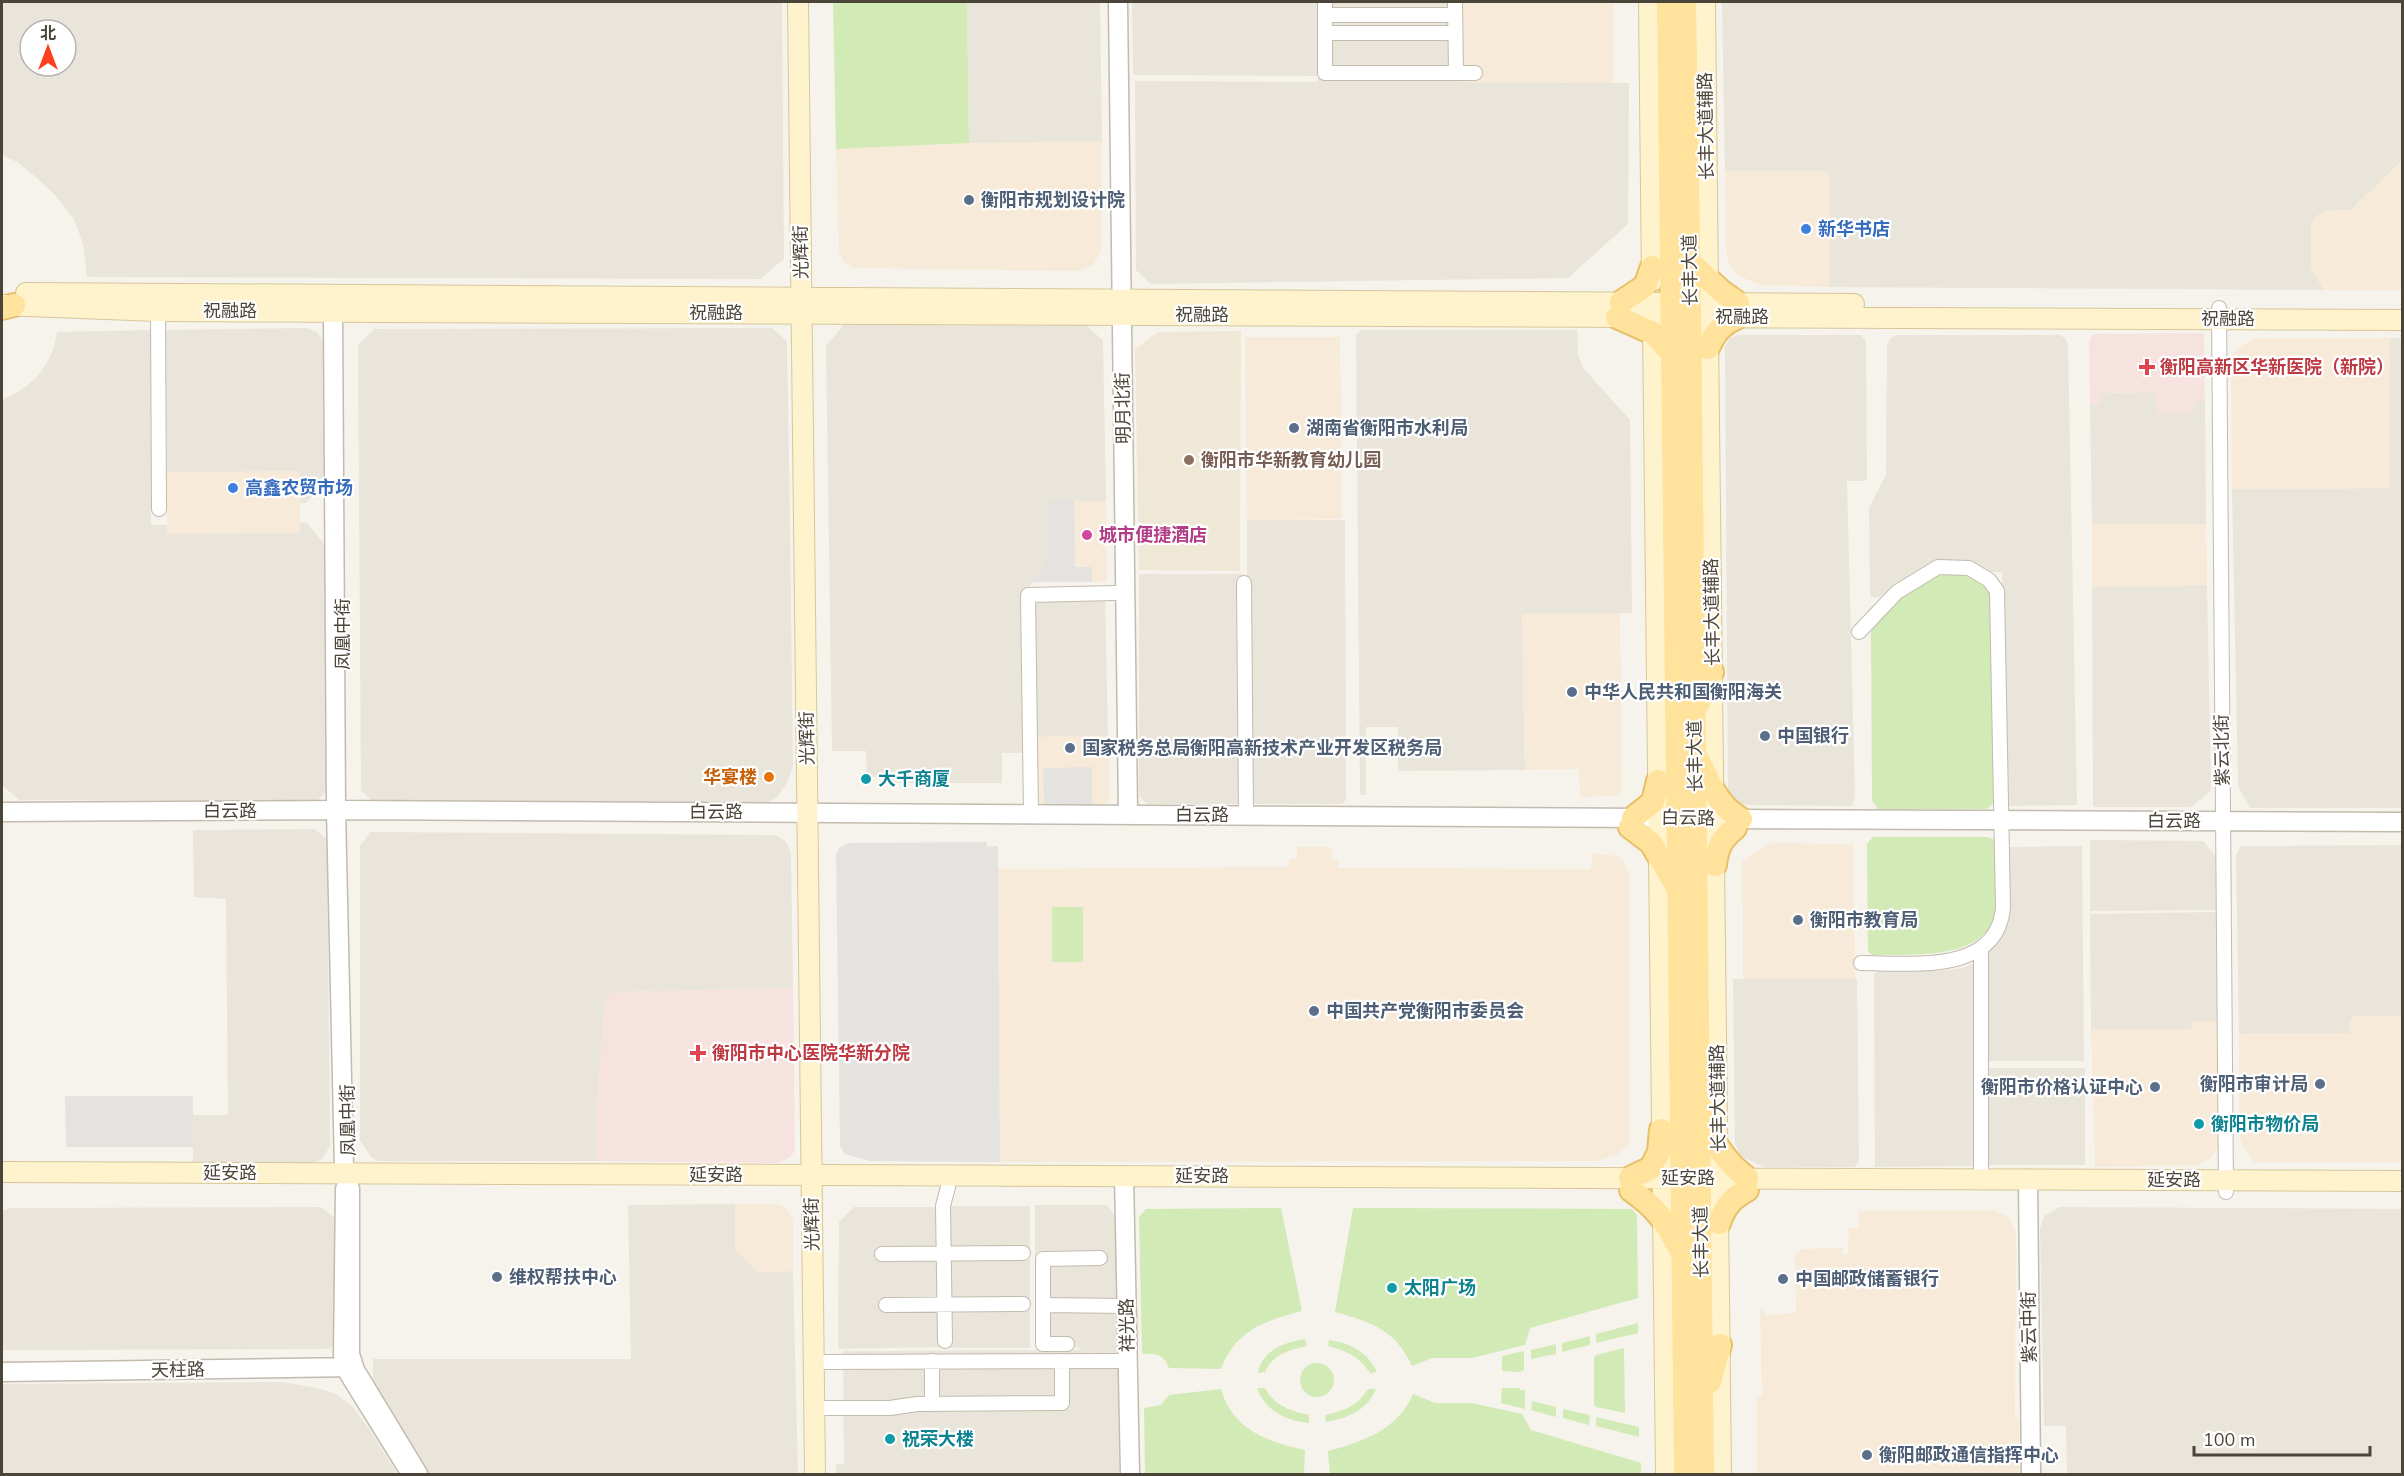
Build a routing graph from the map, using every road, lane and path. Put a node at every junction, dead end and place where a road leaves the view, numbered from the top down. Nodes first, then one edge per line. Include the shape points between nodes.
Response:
1 (798, 2) edge
2 (806, 2) edge
3 (1113, 2) edge
4 (1118, 2) edge
5 (1649, 2) edge
6 (1668, 2) edge
7 (1685, 2) edge
8 (1705, 2) edge
9 (1325, 8) edge
10 (1455, 8) edge
11 (1325, 33) junction
12 (1455, 33) junction
13 (1456, 73) junction
14 (1475, 73) dead end
15 (1689, 261) junction
16 (1652, 267) junction
17 (1707, 278) junction
18 (5, 303) edge
19 (805, 305) junction
20 (337, 306) junction
21 (1118, 307) junction
22 (1619, 309) junction
23 (1738, 310) junction
24 (2403, 310) edge
25 (158, 311) junction
26 (1678, 312) junction
27 (2219, 313) junction
28 (2403, 320) edge
29 (1708, 348) junction
30 (159, 509) dead end
31 (1244, 583) dead end
32 (1116, 593) junction
33 (1859, 632) dead end
34 (1712, 672) junction
35 (1695, 713) junction
36 (1695, 752) junction
37 (1658, 781) junction
38 (1714, 792) junction
39 (2, 812) edge
40 (1031, 814) junction
41 (1123, 814) junction
42 (341, 815) junction
43 (1246, 815) junction
44 (811, 817) junction
45 (2, 819) edge
46 (1632, 822) junction
47 (2403, 822) edge
48 (1697, 823) junction
49 (2002, 824) junction
50 (2222, 825) junction
51 (2403, 831) edge
52 (1659, 854) junction
53 (1715, 865) joint
54 (1677, 887) junction
55 (1981, 950) junction
56 (1861, 963) dead end
57 (1699, 1114) junction
58 (1661, 1130) junction
59 (1719, 1150) junction
60 (2, 1172) edge
61 (347, 1179) junction
62 (1981, 1179) junction
63 (816, 1181) junction
64 (2403, 1181) edge
65 (1124, 1182) junction
66 (2, 1183) edge
67 (1630, 1184) junction
68 (1690, 1184) junction
69 (1747, 1184) junction
70 (2028, 1185) junction
71 (2226, 1186) junction
72 (948, 1187) junction
73 (2403, 1192) edge
74 (1662, 1217) junction
75 (1719, 1223) junction
76 (944, 1253) junction
77 (1023, 1253) dead end
78 (882, 1254) dead end
79 (1682, 1254) junction
80 (1100, 1258) dead end
81 (945, 1304) junction
82 (1023, 1304) dead end
83 (886, 1305) dead end
84 (1042, 1305) junction
85 (1126, 1306) junction
86 (945, 1341) dead end
87 (1067, 1344) dead end
88 (1720, 1345) joint
89 (932, 1361) junction
90 (1062, 1361) junction
91 (1127, 1361) junction
92 (821, 1362) junction
93 (350, 1367) junction
94 (2, 1372) edge
95 (1705, 1375) junction
96 (932, 1404) junction
97 (822, 1408) junction
98 (411, 1474) edge
99 (418, 1474) edge
100 (815, 1474) edge
101 (823, 1474) edge
102 (1130, 1474) edge
103 (1666, 1474) edge
104 (1684, 1474) edge
105 (1703, 1474) edge
106 (1721, 1474) edge
107 (2031, 1474) edge

1 - 19 main road, 光辉街
2 - 19 main road, 光辉街
3 - 21 street, 明月北街
4 - 21 street, 明月北街
5 - 16 main road, 长丰大道辅路
6 - 26 main road, 长丰大道
7 - 15 main road, 长丰大道
8 - 17 main road, 长丰大道辅路
9 - 10 street
9 - 11 street
10 - 12 street
11 - 12 street
11 - 13 street via 1324,73
12 - 13 street
13 - 14 street
15 - 17 main road
15 - 26 main road, 长丰大道
16 - 22 main road via 1645,286
16 - 26 main road, 长丰大道辅路
17 - 23 main road
17 - 26 main road, 长丰大道辅路
18 - 20 main road, 祝融路
18 - 25 main road, 祝融路
19 - 20 main road, 祝融路
19 - 21 main road, 祝融路
19 - 44 main road, 光辉街
20 - 25 main road, 祝融路
20 - 42 street, 凤凰中街
21 - 22 main road, 祝融路
21 - 32 street, 明月北街
21 - 41 street, 明月北街
22 - 26 main road
22 - 26 main road, 祝融路
23 - 26 main road, 祝融路
23 - 27 main road, 祝融路
23 - 29 main road via 1715,333
24 - 27 main road, 祝融路
25 - 30 street
26 - 29 main road, 长丰大道辅路
26 - 35 main road, 长丰大道
26 - 37 main road, 长丰大道辅路
26 - 48 main road, 长丰大道 via 1672,354
27 - 28 main road, 祝融路
27 - 50 street, 紫云北街
29 - 34 main road, 长丰大道辅路
31 - 43 street
32 - 40 street via 1028,595
32 - 41 street, 明月北街
33 - 49 street via 1897,592 1938,567 1969,568 1989,580 1997,591
34 - 35 main road
34 - 38 main road, 长丰大道辅路
35 - 36 main road, 长丰大道
36 - 38 main road
36 - 48 main road, 长丰大道
37 - 46 main road via 1653,802
37 - 48 main road, 长丰大道辅路
38 - 48 main road via 1727,811
39 - 42 street, 白云路
40 - 41 street, 白云路
40 - 44 street, 白云路
41 - 43 street, 白云路
42 - 44 street, 白云路
42 - 45 street, 白云路
42 - 61 street, 凤凰中街
43 - 46 street, 白云路
44 - 46 street, 白云路
44 - 63 main road, 光辉街
46 - 48 street, 白云路
46 - 52 main road
47 - 50 street, 白云路
48 - 49 street, 白云路
48 - 52 main road, 长丰大道辅路
48 - 53 main road via 1724,837
48 - 54 main road, 长丰大道
48 - 57 main road, 长丰大道
49 - 50 street, 白云路
49 - 55 street via 2002,919 1999,929
50 - 51 street, 白云路
50 - 71 street, 紫云北街
52 - 54 main road
52 - 58 main road, 长丰大道辅路
53 - 59 main road, 长丰大道辅路
54 - 68 main road, 长丰大道
55 - 56 street via 1937,962
55 - 62 street
57 - 59 main road
57 - 68 main road, 长丰大道
58 - 67 main road via 1659,1152 1651,1168
58 - 68 main road, 长丰大道辅路
59 - 68 main road, 长丰大道辅路
59 - 69 main road
60 - 61 main road, 延安路
61 - 63 main road, 延安路
61 - 66 main road, 延安路
61 - 93 street, 凤凰中街
62 - 69 main road, 延安路
62 - 70 main road, 延安路
63 - 65 main road, 延安路
63 - 72 main road, 延安路
63 - 92 main road, 光辉街
63 - 100 main road, 光辉街
64 - 71 main road, 延安路
65 - 67 main road, 延安路
65 - 72 main road, 延安路
65 - 85 street, 祥光路
67 - 68 main road, 延安路
67 - 74 main road
68 - 69 main road, 延安路
68 - 74 main road, 长丰大道辅路
68 - 75 main road, 长丰大道辅路
68 - 79 main road, 长丰大道
68 - 95 main road, 长丰大道
69 - 70 main road, 延安路
69 - 75 main road via 1724,1207
70 - 71 main road, 延安路
70 - 107 street, 紫云中街
71 - 73 main road, 延安路
72 - 76 street via 943,1206
74 - 79 main road
74 - 103 main road, 长丰大道辅路
75 - 88 main road, 长丰大道辅路
76 - 77 street
76 - 78 street
76 - 81 street
79 - 95 main road, 长丰大道
80 - 84 street via 1042,1259
81 - 82 street
81 - 83 street
81 - 86 street
84 - 85 street
84 - 87 street via 1042,1344
85 - 91 street, 祥光路
88 - 95 main road
89 - 90 street
89 - 92 street
89 - 96 street
90 - 91 street
90 - 96 street via 1062,1403
91 - 102 street, 祥光路
92 - 97 main road, 光辉街
93 - 94 street, 天柱路
93 - 98 street, 凤凰中街
93 - 99 street, 凤凰中街
95 - 104 main road, 长丰大道
95 - 105 main road, 长丰大道
95 - 106 main road
96 - 97 street
97 - 101 main road, 光辉街

